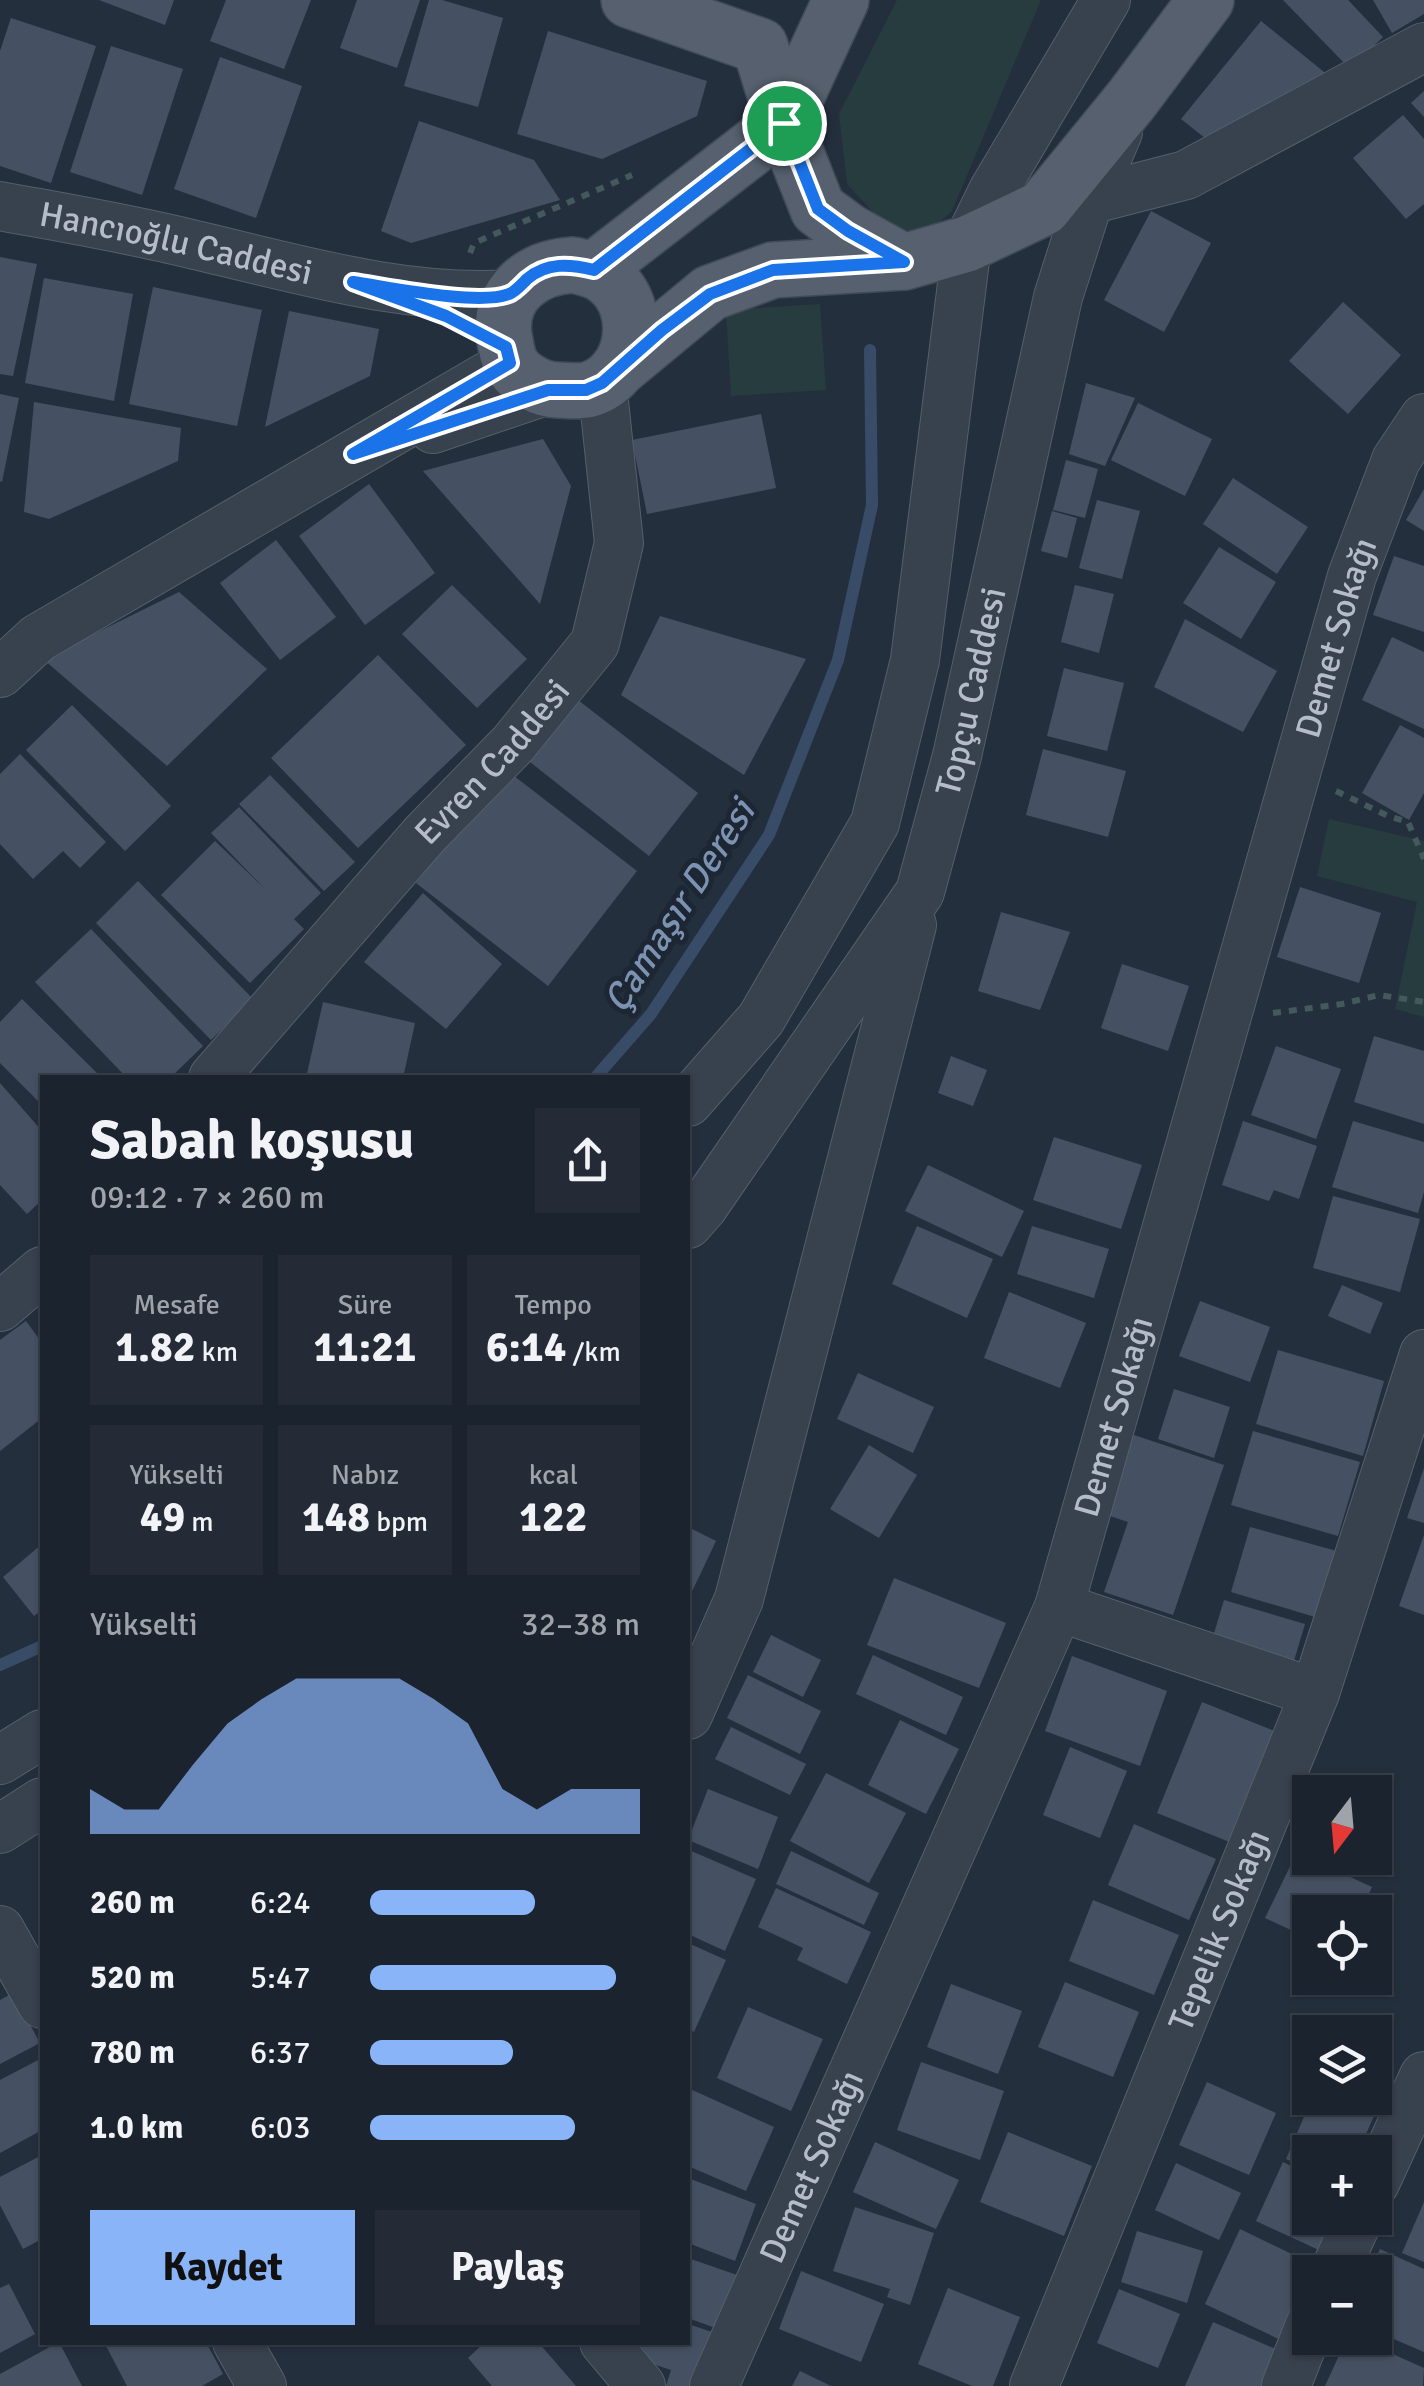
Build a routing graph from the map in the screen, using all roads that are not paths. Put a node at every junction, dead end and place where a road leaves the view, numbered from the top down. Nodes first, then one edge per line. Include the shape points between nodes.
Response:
1 (629, 0) edge
2 (841, 0) edge
3 (1106, 0) edge
4 (1206, 0) edge
5 (1424, 47) edge
6 (1132, 100) junction
7 (784, 123) junction
8 (1089, 200) junction
9 (0, 206) edge
10 (967, 244) junction
11 (904, 262) junction
12 (594, 270) junction
13 (518, 348) junction
14 (610, 377) junction
15 (1424, 418) edge
16 (0, 674) edge
17 (920, 892) junction
18 (215, 1075) edge
19 (690, 1100) edge
20 (690, 1222) edge
21 (40, 1273) edge
22 (0, 1307) edge
23 (1424, 1354) edge
24 (1059, 1607) junction
25 (1315, 1693) junction
26 (690, 1710) edge
27 (40, 1735) edge
28 (0, 1760) edge
29 (40, 1803) edge
30 (0, 1829) edge
31 (0, 1930) edge
32 (40, 2000) edge
33 (1424, 2076) edge
34 (1392, 2146) edge
35 (239, 2345) edge
36 (606, 2345) edge
37 (1298, 2355) edge
38 (262, 2386) edge
39 (640, 2386) edge
40 (714, 2386) edge
41 (1034, 2386) edge
42 (1286, 2386) edge

1 - 7 main road via 760,46
2 - 7 main road
3 - 10 street, Topçu Caddesi
4 - 6 main road
5 - 8 street via 1186,175
6 - 8 street, Topçu Caddesi
6 - 10 main road via 1043,208
7 - 11 main road via 818,209
7 - 12 main road
8 - 17 street, Topçu Caddesi via 1058,297
9 - 13 street, Hancıoğlu Caddesi via 434,295
10 - 11 main road
10 - 19 street, Topçu Caddesi via 915,660 874,823 761,1019
11 - 14 main road via 773,270 710,294
12 - 13 main road via 573,264 532,274
12 - 14 main road via 610,280 630,314 627,353
13 - 14 main road via 586,390
13 - 16 street via 353,454 38,638
14 - 18 street, Evren Caddesi via 619,542 596,643
15 - 24 street, Demet Sokağı via 1396,460 1352,576
17 - 20 street, Topçu Caddesi
17 - 26 street via 739,1599
21 - 22 street
23 - 25 street, Tepelik Sokağı
24 - 25 street
24 - 40 street, Demet Sokağı
25 - 41 street, Tepelik Sokağı
27 - 28 street
29 - 30 street
31 - 32 street
33 - 34 street
35 - 38 street
36 - 39 street
37 - 42 street

